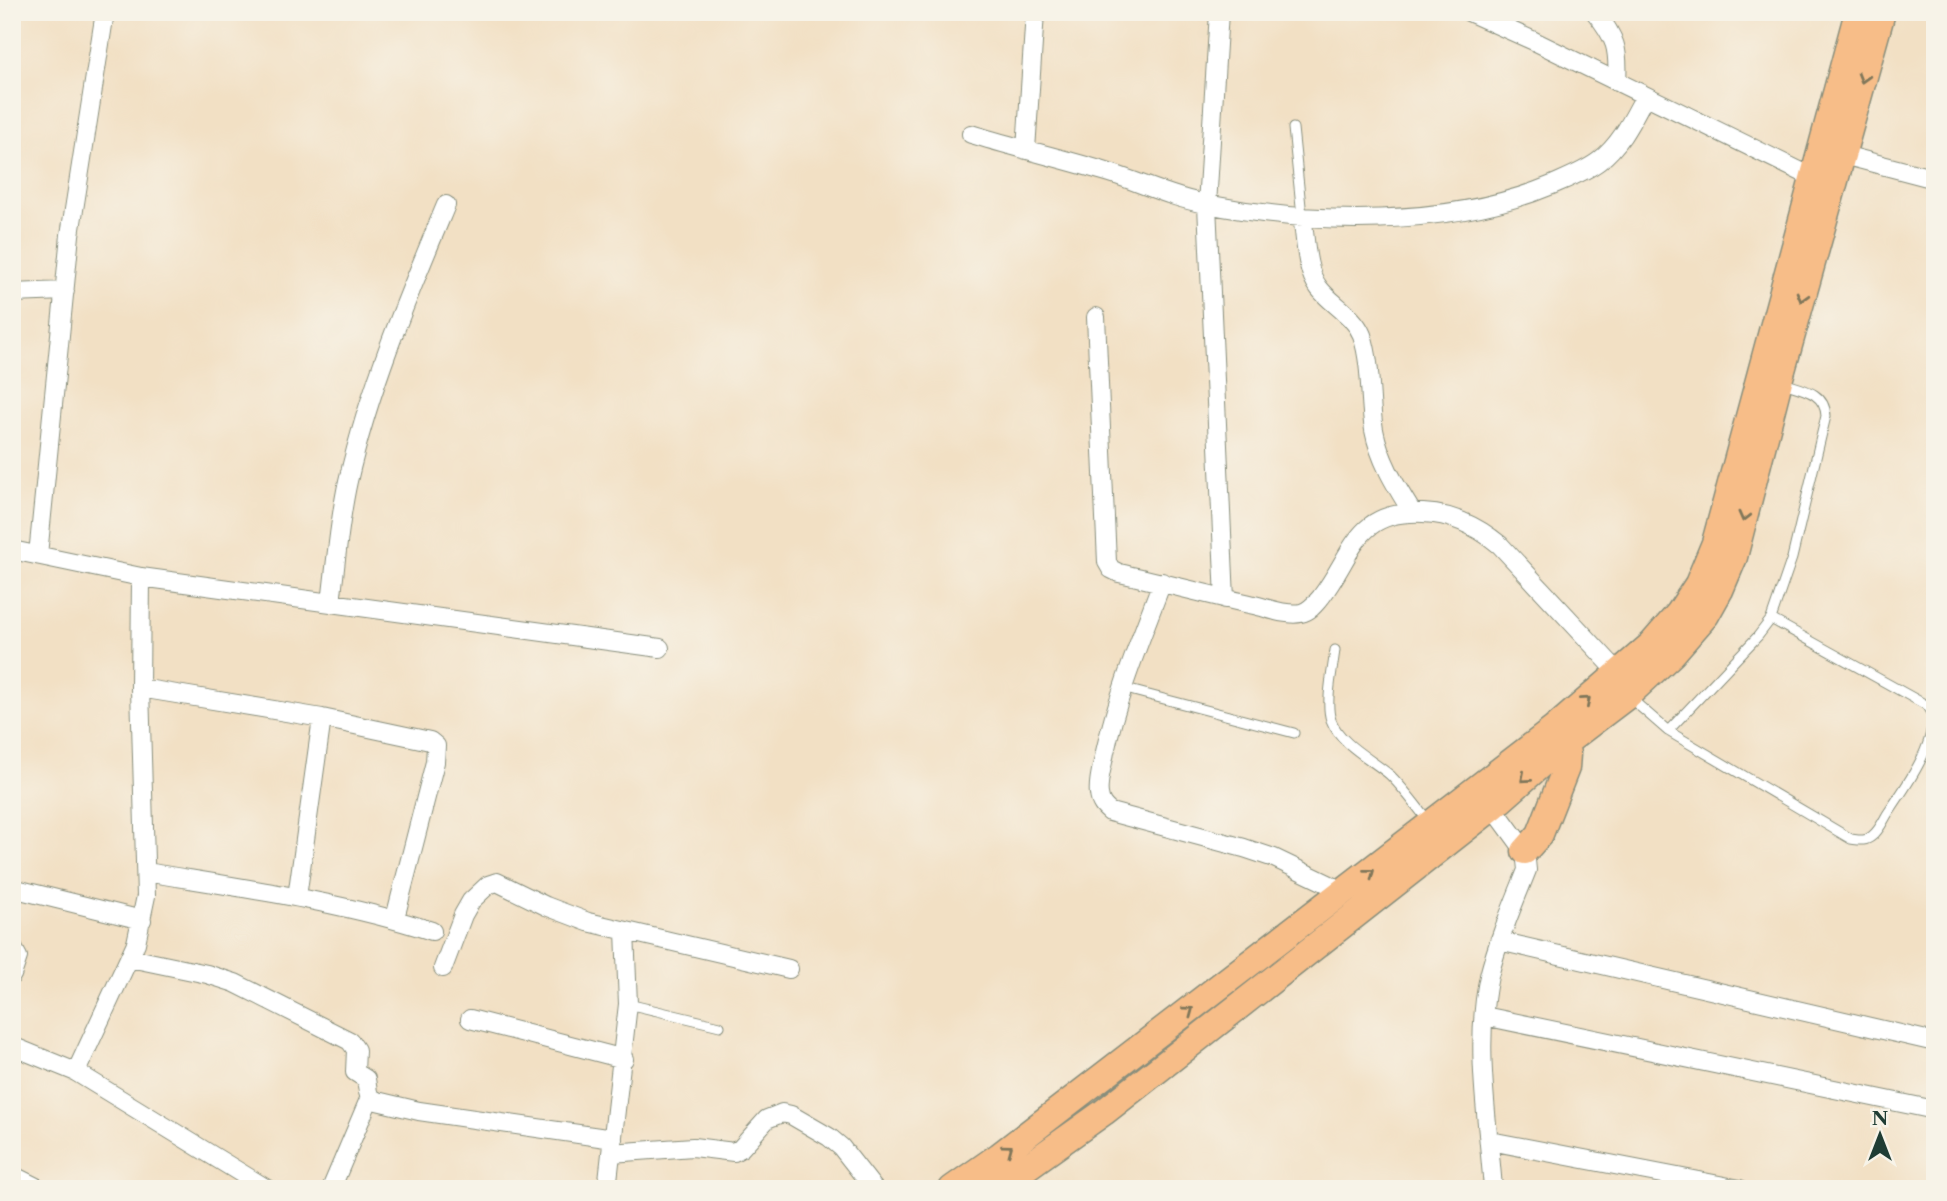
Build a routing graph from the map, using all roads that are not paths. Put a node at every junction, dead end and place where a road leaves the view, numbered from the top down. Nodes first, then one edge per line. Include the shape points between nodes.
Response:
1 (105, 12) edge
2 (1035, 12) edge
3 (1219, 12) edge
4 (1469, 12) edge
5 (1595, 12) edge
6 (1858, 12) edge
7 (1882, 12) edge
8 (1617, 82) junction
9 (1645, 96) junction
10 (1293, 128) dead end
11 (971, 134) dead end
12 (1026, 150) junction
13 (1832, 152) junction
14 (1935, 179) edge
15 (1823, 183) junction
16 (446, 205) dead end
17 (1207, 205) junction
18 (1302, 216) junction
19 (65, 291) junction
20 (12, 293) edge
21 (1096, 317) dead end
22 (1779, 382) junction
23 (1412, 512) junction
24 (12, 550) edge
25 (38, 555) junction
26 (141, 577) junction
27 (1162, 582) junction
28 (1225, 598) junction
29 (331, 603) junction
30 (1771, 619) junction
31 (660, 648) dead end
32 (1335, 650) dead end
33 (1623, 684) junction
34 (140, 688) junction
35 (1122, 688) junction
36 (322, 718) junction
37 (1668, 730) junction
38 (1294, 733) dead end
39 (1559, 736) junction
40 (1486, 797) junction
41 (1431, 824) junction
42 (1525, 851) junction
43 (146, 872) junction
44 (12, 888) edge
45 (1345, 892) junction
46 (297, 897) junction
47 (395, 918) junction
48 (142, 920) junction
49 (432, 930) dead end
50 (625, 931) junction
51 (1499, 942) junction
52 (12, 946) edge
53 (130, 958) junction
54 (443, 968) dead end
55 (789, 969) dead end
56 (12, 975) edge
57 (628, 1004) junction
58 (1484, 1016) junction
59 (471, 1019) dead end
60 (720, 1026) dead end
61 (1935, 1042) edge
62 (13, 1049) edge
63 (624, 1059) junction
64 (76, 1072) junction
65 (370, 1097) junction
66 (1935, 1110) edge
67 (1490, 1141) junction
68 (612, 1146) junction
69 (12, 1175) edge
70 (240, 1182) edge
71 (40, 1189) edge
72 (267, 1189) edge
73 (331, 1189) edge
74 (607, 1189) edge
75 (874, 1189) edge
76 (952, 1189) edge
77 (996, 1189) edge
78 (1493, 1189) edge
79 (1740, 1189) edge

1 - 19 street
2 - 12 street
3 - 17 street
4 - 8 street
5 - 8 street via 1616,42
6 - 13 main road
7 -> 13 main road
8 - 9 street
9 - 15 street
9 - 18 street via 1619,143 1598,162 1528,195 1468,209 1395,217
10 - 18 lane
11 - 12 street
12 - 17 street
13 - 14 street
13 - 15 main road
15 -> 22 main road
15 - 33 main road via 1715,543 1698,584
16 - 29 street via 370,399 348,484
17 - 18 street
17 - 28 street
18 - 23 street via 1313,278 1360,331 1367,352 1379,449
19 - 20 street
19 - 25 street
21 - 27 street via 1107,562 1119,573
22 - 30 lane via 1817,394 1826,416 1792,558
22 -> 33 main road via 1734,557 1720,590 1706,615 1672,654
23 - 28 street via 1372,522 1310,610 1290,613
23 - 33 street via 1463,520 1500,545
24 - 25 street
25 - 26 street
26 - 29 street
26 - 34 street
27 - 28 street
27 - 35 street
29 - 31 street
30 - 37 lane
30 - 37 lane via 1926,705 1932,713 1932,730 1922,757 1874,835 1864,841 1851,839
32 - 41 lane via 1329,707 1337,730 1403,789
33 - 37 lane
33 - 39 main road
34 - 36 street
34 - 43 street
35 - 38 lane
35 - 45 street via 1099,780 1102,806 1244,848
36 - 46 street
36 - 47 street via 406,734 436,746
39 - 40 main road
39 - 42 main road via 1567,754 1562,783 1540,834
40 - 41 main road
40 - 42 street
40 - 77 main road via 1104,1112
45 -> 41 main road
42 - 51 street via 1527,870
43 - 46 street
43 - 48 street
44 - 48 street
76 -> 45 main road
46 - 47 street
47 - 49 street
48 - 53 street
50 - 54 street via 568,915 497,882 479,892 467,908
50 - 55 street
50 - 57 street
51 - 58 street
51 - 61 street
52 - 56 street via 18,957
53 - 64 street
53 - 65 street via 235,983 350,1041 356,1050 355,1072 366,1079
57 - 60 lane
57 - 63 street
58 - 66 street
58 - 67 street
59 - 63 street
62 - 64 street
63 - 68 street
64 - 70 street
65 - 68 street via 419,1111
65 - 73 street
67 - 78 street
67 - 79 street
68 - 74 street
68 - 75 street via 734,1152 767,1119 782,1113 829,1137
69 - 71 street
70 - 72 street

